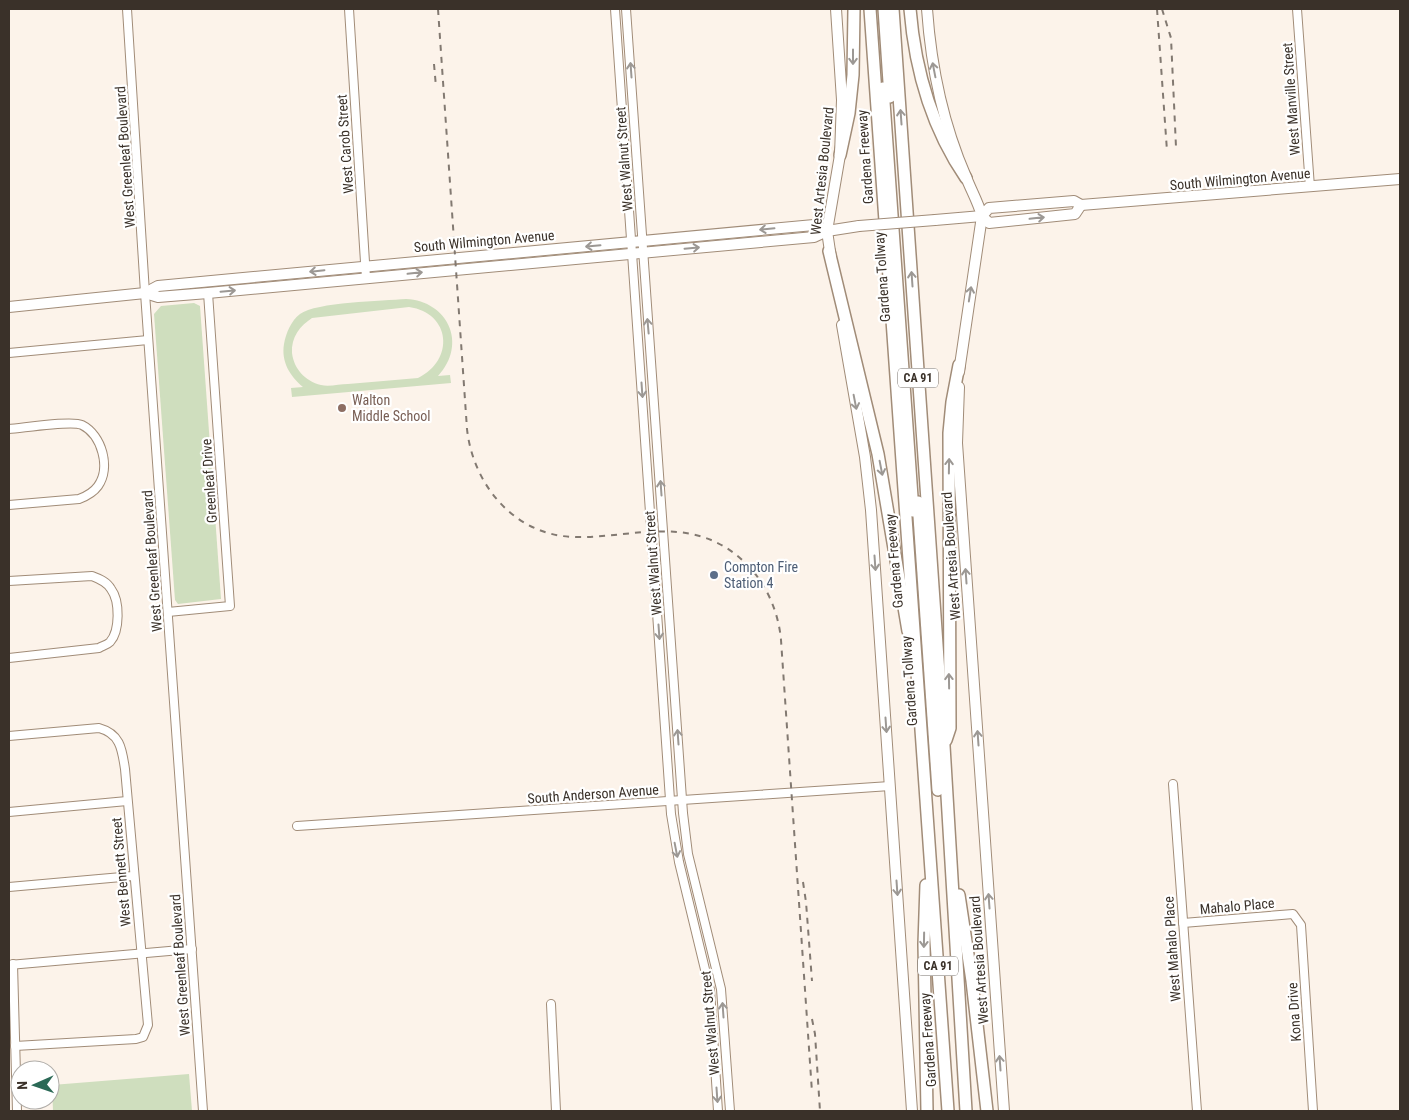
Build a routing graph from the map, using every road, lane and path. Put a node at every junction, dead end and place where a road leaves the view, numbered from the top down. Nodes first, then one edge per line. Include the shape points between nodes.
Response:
1 (128, 9) edge
2 (349, 9) edge
3 (615, 9) edge
4 (626, 9) edge
5 (836, 9) edge
6 (854, 9) edge
7 (870, 9) edge
8 (878, 9) edge
9 (884, 9) edge
10 (893, 9) edge
11 (910, 9) edge
12 (927, 9) edge
13 (1298, 9) edge
14 (627, 19) junction
15 (616, 20) junction
16 (629, 51) junction
17 (618, 52) junction
18 (632, 87) junction
19 (621, 88) junction
20 (634, 115) junction
21 (623, 116) junction
22 (636, 151) junction
23 (625, 152) junction
24 (840, 155) junction
25 (966, 178) junction
26 (1400, 179) edge
27 (1310, 187) junction
28 (982, 216) junction
29 (826, 231) junction
30 (642, 241) junction
31 (632, 242) junction
32 (829, 251) junction
33 (643, 253) junction
34 (632, 254) junction
35 (365, 266) junction
36 (366, 278) junction
37 (145, 293) junction
38 (208, 293) junction
39 (9, 306) edge
40 (148, 340) junction
41 (9, 353) edge
42 (960, 365) junction
43 (9, 429) edge
44 (9, 505) edge
45 (9, 581) edge
46 (168, 612) junction
47 (9, 658) edge
48 (921, 722) junction
49 (9, 736) edge
50 (944, 746) junction
51 (1173, 784) dead end
52 (890, 786) junction
53 (682, 800) junction
54 (671, 801) junction
55 (127, 802) junction
56 (9, 812) edge
57 (928, 821) junction
58 (948, 825) junction
59 (297, 826) dead end
60 (133, 876) junction
61 (9, 887) edge
62 (1293, 914) joint
63 (1183, 923) junction
64 (192, 949) junction
65 (141, 953) junction
66 (11, 965) edge
67 (551, 1004) dead end
68 (15, 1046) junction
69 (964, 1089) junction
70 (17, 1111) edge
71 (203, 1111) edge
72 (556, 1111) edge
73 (718, 1111) edge
74 (730, 1111) edge
75 (912, 1111) edge
76 (927, 1111) edge
77 (948, 1111) edge
78 (954, 1111) edge
79 (966, 1111) edge
80 (987, 1111) edge
81 (1004, 1111) edge
82 (1197, 1111) edge
83 (1313, 1111) edge

1 - 37 street, West Greenleaf Boulevard
2 - 35 street, West Carob Street
3 - 15 street, West Walnut Street
4 - 14 street, West Walnut Street
5 - 24 main road, West Artesia Boulevard via 842,100
6 -> 24 highway via 853,75
7 - 48 highway, Gardena Freeway / CA 91
8 - 78 highway, Gardena Tollway
9 - 69 highway, Gardena Tollway via 957,1074
50 -> 10 highway, CA 91
11 - 25 highway via 918,66 929,105 939,134
25 -> 12 main road, West Artesia Boulevard via 941,101
13 - 27 street, West Manville Street
14 - 15 street
14 - 16 street, West Walnut Street
15 - 17 street, West Walnut Street
16 - 17 street
18 -> 16 street, West Walnut Street
17 - 19 street, West Walnut Street
18 - 19 street
18 - 20 street, West Walnut Street
19 - 21 street, West Walnut Street
20 - 21 street
20 - 22 street, West Walnut Street
21 - 23 street, West Walnut Street
22 - 23 street
22 - 30 street, West Walnut Street
23 - 31 street, West Walnut Street
24 - 29 main road, West Artesia Boulevard
25 - 28 main road, West Artesia Boulevard
26 - 27 main road, South Wilmington Avenue
27 - 28 main road, South Wilmington Avenue via 1081,205 1075,214 988,223
28 - 29 main road, South Wilmington Avenue, bridge
42 -> 28 main road, West Artesia Boulevard
29 -> 30 main road, South Wilmington Avenue via 814,225
29 - 32 main road, West Artesia Boulevard
33 -> 29 main road, South Wilmington Avenue via 814,237
30 - 31 main road, South Wilmington Avenue
30 - 33 street, West Walnut Street
31 - 34 street, West Walnut Street
31 -> 35 main road, South Wilmington Avenue
32 -> 48 highway via 878,454
32 -> 52 main road, West Artesia Boulevard via 866,463
33 - 34 main road, South Wilmington Avenue
53 -> 33 street, West Walnut Street
36 -> 34 main road, South Wilmington Avenue
34 -> 54 street, West Walnut Street
35 - 36 street, West Carob Street
35 -> 37 main road, South Wilmington Avenue via 158,286
38 -> 36 main road, South Wilmington Avenue
37 - 38 main road, South Wilmington Avenue via 158,296
37 - 39 main road, South Wilmington Avenue
37 - 40 street, West Greenleaf Boulevard
38 - 46 street, Greenleaf Drive via 230,606
40 - 41 street
40 - 46 street, West Greenleaf Boulevard
50 -> 42 highway via 950,728 949,434
81 -> 42 main road, West Artesia Boulevard via 957,443
43 - 44 street via 81,424 93,432 104,462 98,486 79,499
45 - 47 street via 92,576 103,580 116,599 116,631 109,643 87,650
46 - 64 street, West Greenleaf Boulevard
48 - 57 highway, Gardena Freeway / CA 91
49 - 55 street, West Bennett Street via 99,728 109,731 117,737 122,748
50 - 58 highway, CA 91
51 - 63 street, West Mahalo Place
52 - 53 street, South Anderson Avenue
52 -> 75 main road, West Artesia Boulevard
53 - 54 street, South Anderson Avenue
74 -> 53 street, West Walnut Street via 721,989 688,854
54 - 59 street, South Anderson Avenue
54 -> 73 street, West Walnut Street via 675,843 710,990
55 - 56 street
55 - 60 street, West Bennett Street
57 -> 76 highway via 924,944
57 - 77 highway, Gardena Freeway / CA 91
58 - 69 highway, CA 91
58 - 80 highway via 972,981
60 - 61 street
60 - 65 street, West Bennett Street
62 - 63 street, Mahalo Place
62 - 83 street, Kona Drive via 1301,925
63 - 82 street, West Mahalo Place
64 - 65 street
64 - 71 street, West Greenleaf Boulevard
65 - 66 street
65 - 68 street, West Bennett Street via 148,1025 143,1037
66 - 68 street
67 - 72 street
68 - 70 street
69 - 79 highway, CA 91

